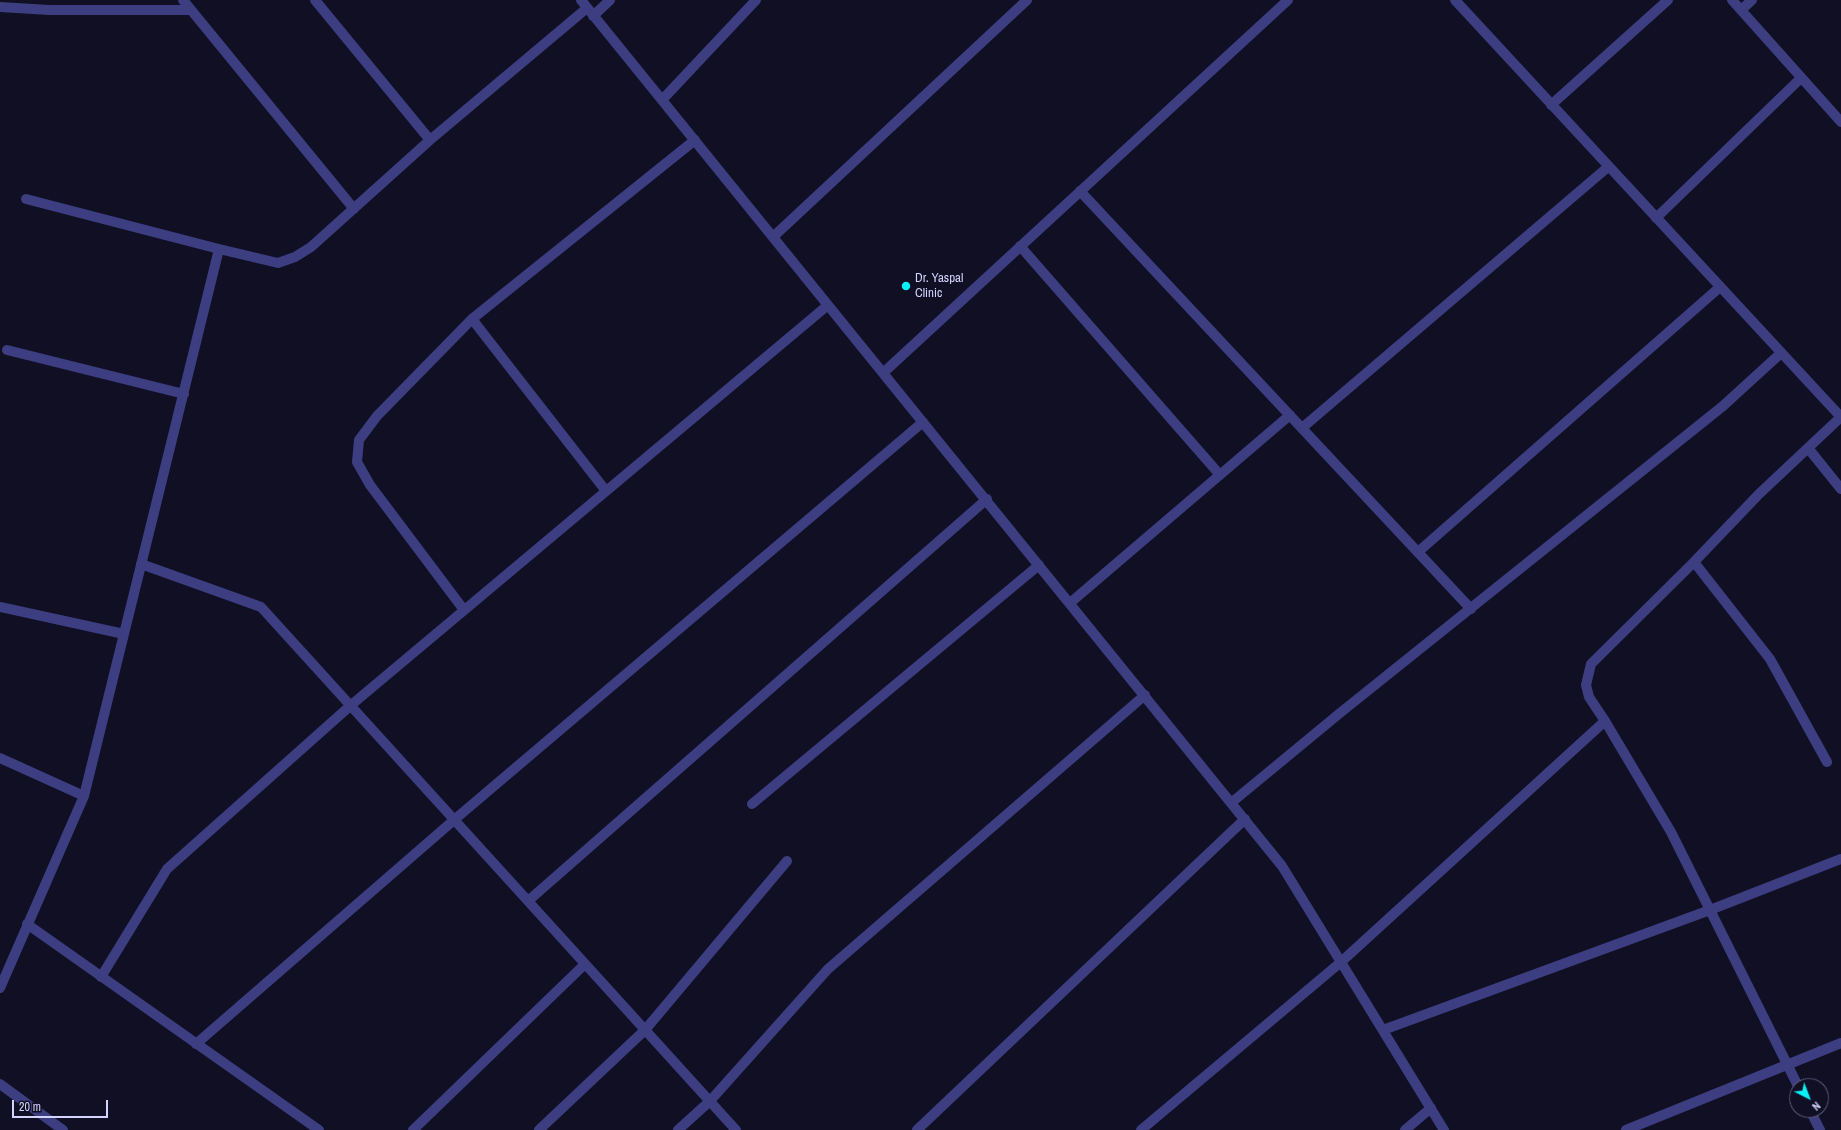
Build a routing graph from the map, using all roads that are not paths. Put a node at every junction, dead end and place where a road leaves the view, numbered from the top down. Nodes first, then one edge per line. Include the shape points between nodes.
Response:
1 (183, 0) edge
2 (315, 0) edge
3 (610, 0) edge
4 (756, 0) edge
5 (1027, 0) edge
6 (1288, 0) edge
7 (1454, 0) edge
8 (1668, 0) edge
9 (1732, 0) edge
10 (1752, 0) edge
11 (584, 4) edge
12 (0, 7) edge
13 (191, 10) junction
14 (1741, 10) junction
15 (594, 16) junction
16 (1801, 78) junction
17 (662, 100) junction
18 (1551, 105) junction
19 (1841, 122) edge
20 (430, 140) junction
21 (694, 140) junction
22 (1608, 167) junction
23 (1080, 191) junction
24 (26, 198) dead end
25 (354, 209) junction
26 (1656, 218) junction
27 (773, 237) junction
28 (1020, 246) junction
29 (219, 249) junction
30 (1720, 287) junction
31 (828, 305) junction
32 (472, 319) junction
33 (7, 350) dead end
34 (1781, 353) junction
35 (883, 373) junction
36 (184, 394) junction
37 (1290, 415) junction
38 (1841, 417) edge
39 (923, 422) junction
40 (1302, 428) junction
41 (1808, 448) junction
42 (1220, 475) junction
43 (1841, 489) edge
44 (606, 491) junction
45 (987, 500) junction
46 (1418, 552) junction
47 (1694, 562) junction
48 (141, 564) junction
49 (1039, 565) junction
50 (1070, 603) junction
51 (0, 607) edge
52 (1471, 609) junction
53 (464, 610) junction
54 (124, 634) junction
55 (1145, 695) junction
56 (350, 706) junction
57 (1605, 721) junction
58 (0, 758) edge
59 (1827, 762) dead end
60 (84, 796) junction
61 (1232, 803) junction
62 (752, 804) dead end
63 (1245, 819) junction
64 (454, 820) junction
65 (1841, 859) edge
66 (787, 861) dead end
67 (528, 901) junction
68 (1710, 910) junction
69 (27, 924) junction
70 (1341, 962) junction
71 (585, 964) junction
72 (101, 977) junction
73 (0, 988) edge
74 (645, 1030) junction
75 (1383, 1030) junction
76 (1841, 1043) edge
77 (196, 1044) junction
78 (1787, 1064) junction
79 (1794, 1078) edge
80 (0, 1084) edge
81 (710, 1101) junction
82 (1431, 1108) junction
83 (1814, 1118) edge
84 (63, 1130) edge
85 (319, 1130) edge
86 (413, 1130) edge
87 (539, 1130) edge
88 (678, 1130) edge
89 (736, 1130) edge
90 (917, 1130) edge
91 (1141, 1130) edge
92 (1405, 1130) edge
93 (1444, 1130) edge
94 (1626, 1130) edge
95 (1820, 1130) edge

1 - 13 street
2 - 20 street
3 - 15 street
4 - 17 street
5 - 27 street
6 - 23 street
7 - 18 street
8 - 18 street
9 - 14 street
10 - 14 street
11 - 15 street
11 - 20 street
12 - 13 street via 49,10
13 - 25 street
14 - 16 street
15 - 17 street
16 - 19 street
16 - 26 street
17 - 21 street
18 - 22 street
20 - 25 street
21 - 27 street
21 - 32 street
22 - 26 street
22 - 40 street
23 - 28 street
23 - 37 street
24 - 29 street
25 - 29 street via 311,246 295,257 278,263
26 - 30 street
27 - 31 street
28 - 35 street
28 - 42 street
29 - 36 street
30 - 34 street
30 - 46 street
31 - 35 street
31 - 44 street
32 - 44 street
32 - 53 street via 376,416 359,440 358,462 370,485
33 - 36 street
34 - 38 street
34 - 52 street via 1723,406
35 - 39 street
36 - 48 street
37 - 40 street
37 - 42 street
38 - 41 street
39 - 45 street
39 - 64 street
40 - 46 street
41 - 43 street
41 - 47 street via 1759,494
42 - 50 street
44 - 53 street
45 - 49 street
45 - 67 street
46 - 52 street
47 - 57 street via 1591,664 1586,685 1589,697
47 - 59 street via 1770,658
48 - 54 street
48 - 56 street via 261,607
49 - 50 street
49 - 62 street
50 - 55 street
51 - 54 street
52 - 61 street
53 - 56 street
54 - 60 street
55 - 61 street
55 - 81 street via 828,969
56 - 64 street
56 - 72 street via 167,869
57 - 68 street via 1671,832
57 - 70 street
58 - 60 street
60 - 69 street
61 - 63 street
63 - 70 street via 1282,866
63 - 90 street
64 - 67 street
64 - 77 street
65 - 68 street
66 - 74 street
67 - 71 street
68 - 75 street
68 - 78 street
69 - 72 street
69 - 73 street
70 - 75 street
70 - 91 street
71 - 74 street
71 - 86 street
72 - 77 street
74 - 81 street
74 - 87 street
75 - 82 street
76 - 78 street
77 - 85 street
78 - 79 street
78 - 94 street
80 - 84 street
81 - 88 street
81 - 89 street
82 - 92 street
82 - 93 street
83 - 95 street

